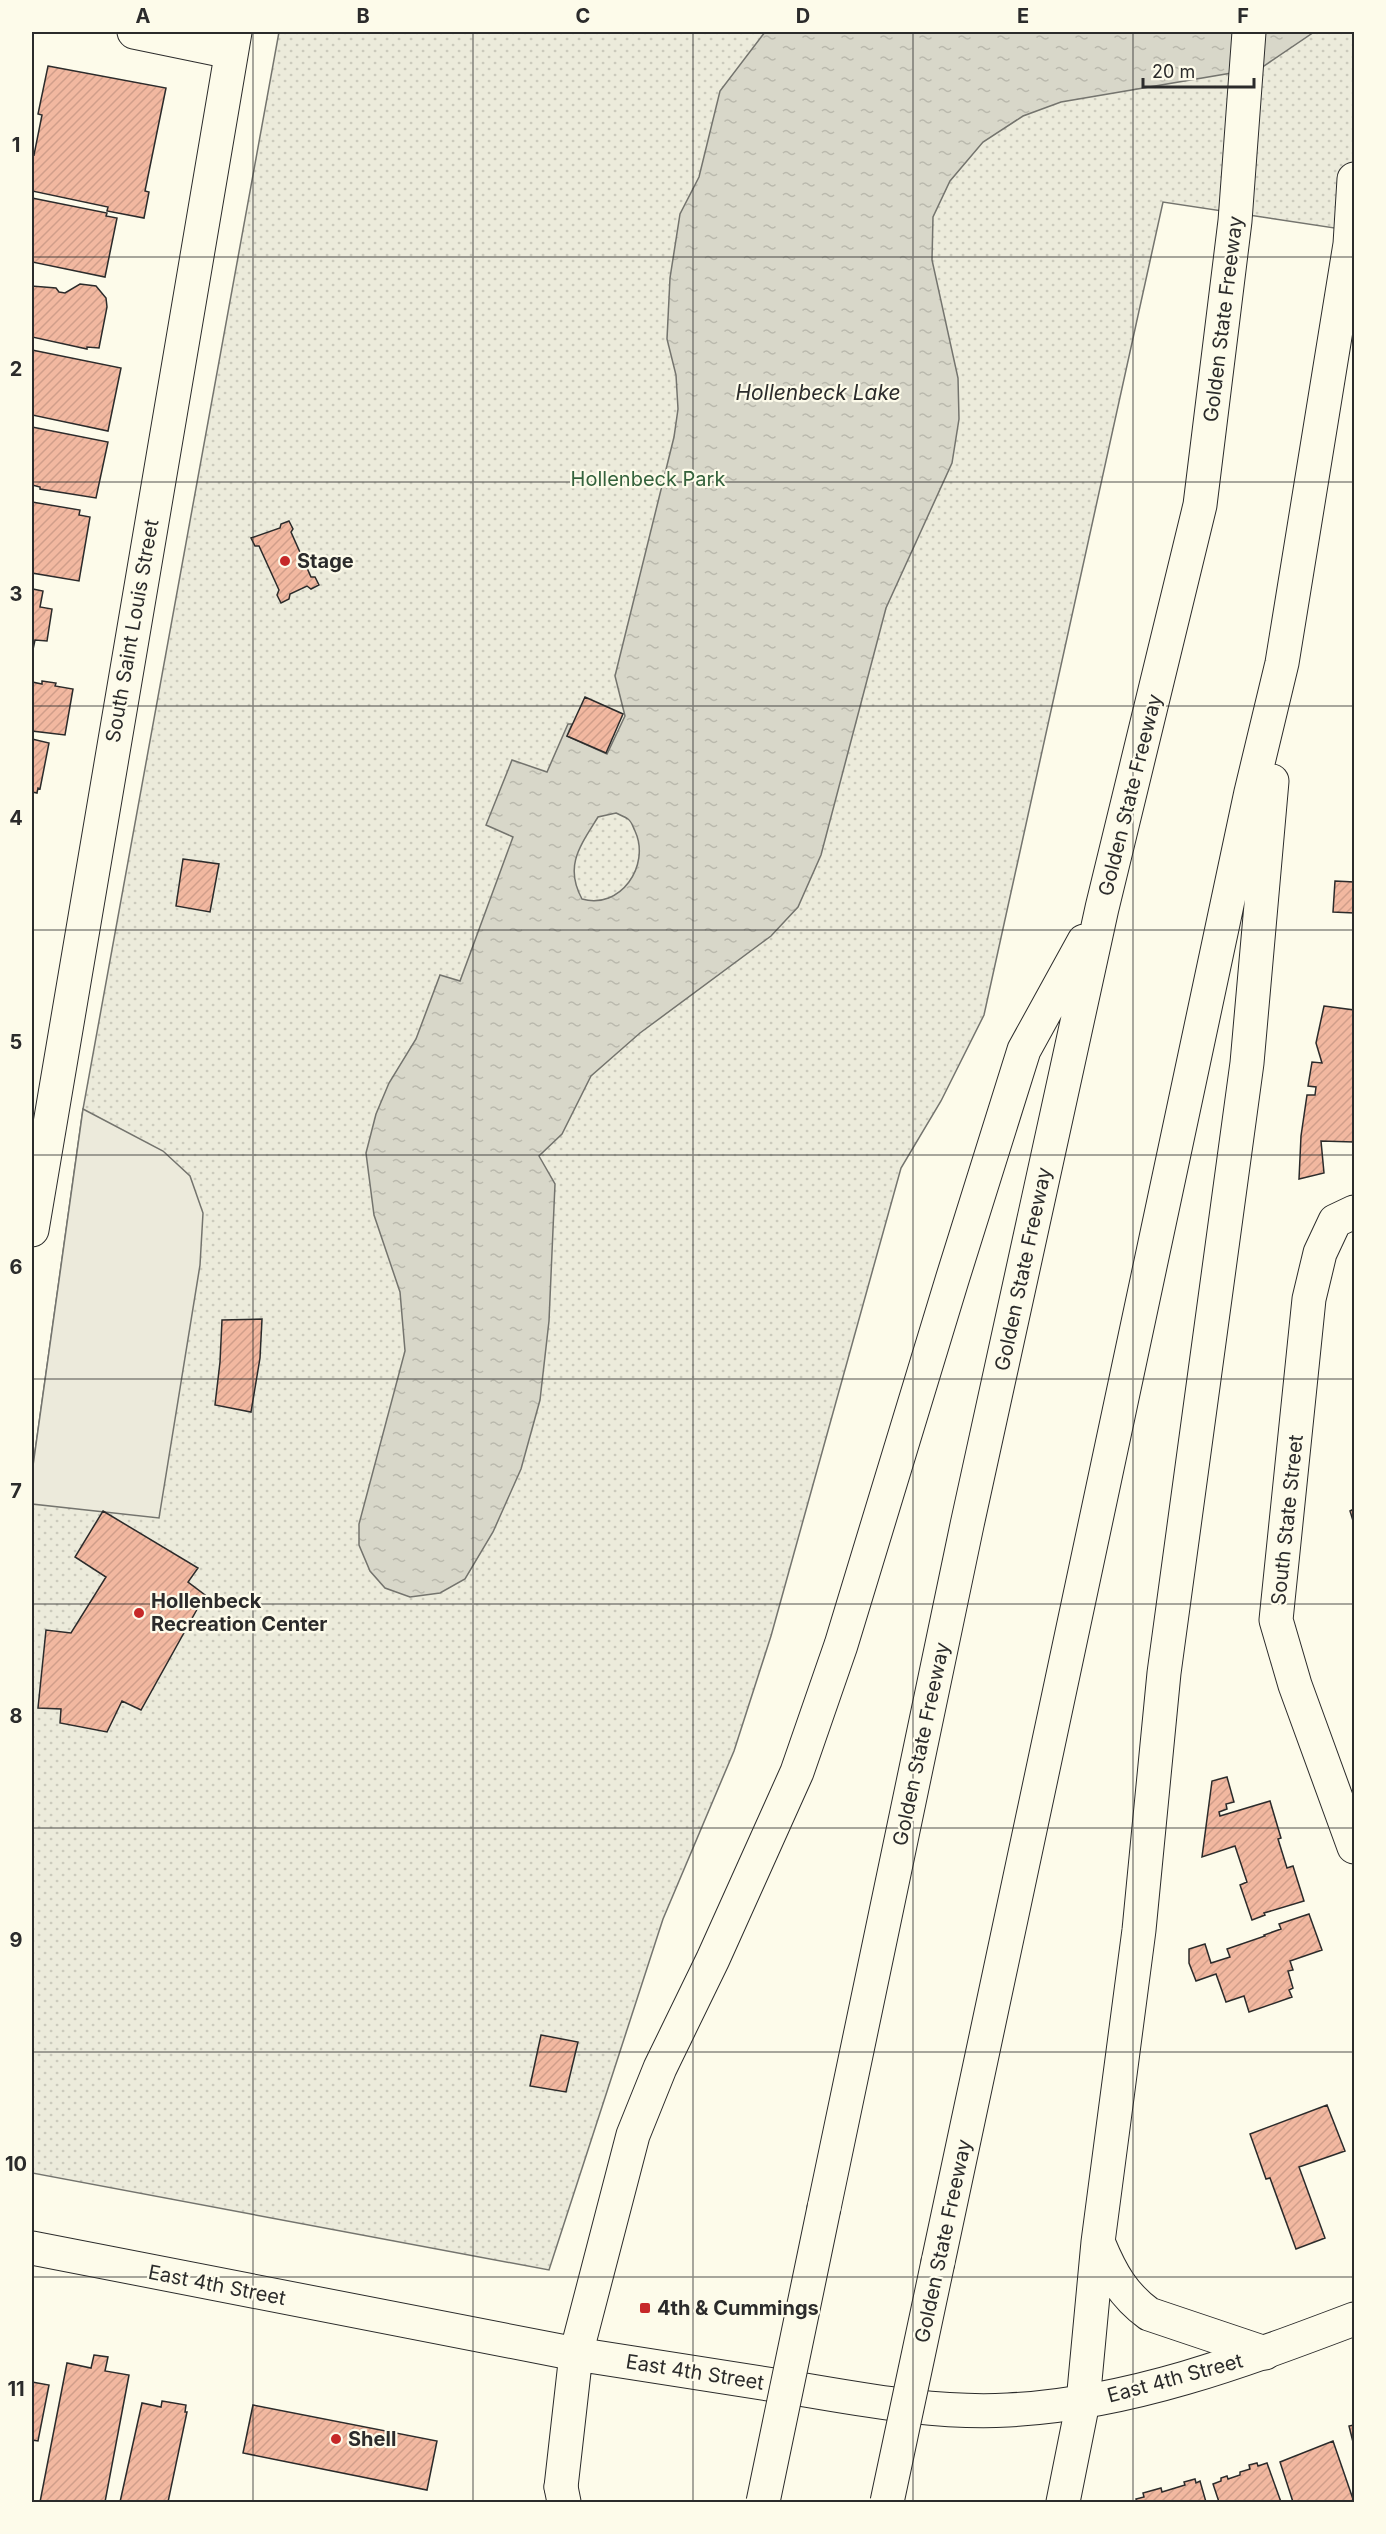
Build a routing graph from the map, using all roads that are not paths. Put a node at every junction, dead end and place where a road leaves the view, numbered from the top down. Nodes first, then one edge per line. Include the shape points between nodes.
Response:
1 (134, 32) edge
2 (1249, 32) edge
3 (233, 41) edge
4 (1354, 179) edge
5 (1282, 663) junction
6 (1102, 908) junction
7 (1345, 1216) edge
8 (32, 1230) edge
9 (1354, 1847) edge
10 (1098, 2242) junction
11 (32, 2248) edge
12 (1354, 2319) edge
13 (1266, 2353) junction
14 (576, 2354) junction
15 (1083, 2402) junction
16 (560, 2497) edge
17 (763, 2502) edge
18 (887, 2502) edge
19 (1063, 2502) edge

1 - 3 main road
2 - 6 main road, Golden State Freeway via 1235,221 1200,505
3 - 8 main road, South Saint Louis Street
4 - 5 main road, Golden State Freeway via 1350,244
5 - 10 main road via 1247,1063 1164,1673 1139,1929
5 - 18 main road, Golden State Freeway, bridge
6 - 14 main road via 1024,1050 841,1645 797,1772 633,2135
6 - 17 main road, Golden State Freeway, bridge via 965,1536
7 - 9 main road, South State Street via 1320,1253 1309,1299 1276,1620 1295,1685
10 - 13 main road via 1114,2278 1132,2302 1149,2314
10 - 15 main road
11 - 14 main road, East 4th Street
12 - 13 main road, East 4th Street
13 - 15 main road, East 4th Street via 1167,2384
14 - 15 main road, East 4th Street via 952,2410 1009,2410
14 - 16 main road
15 - 19 main road

